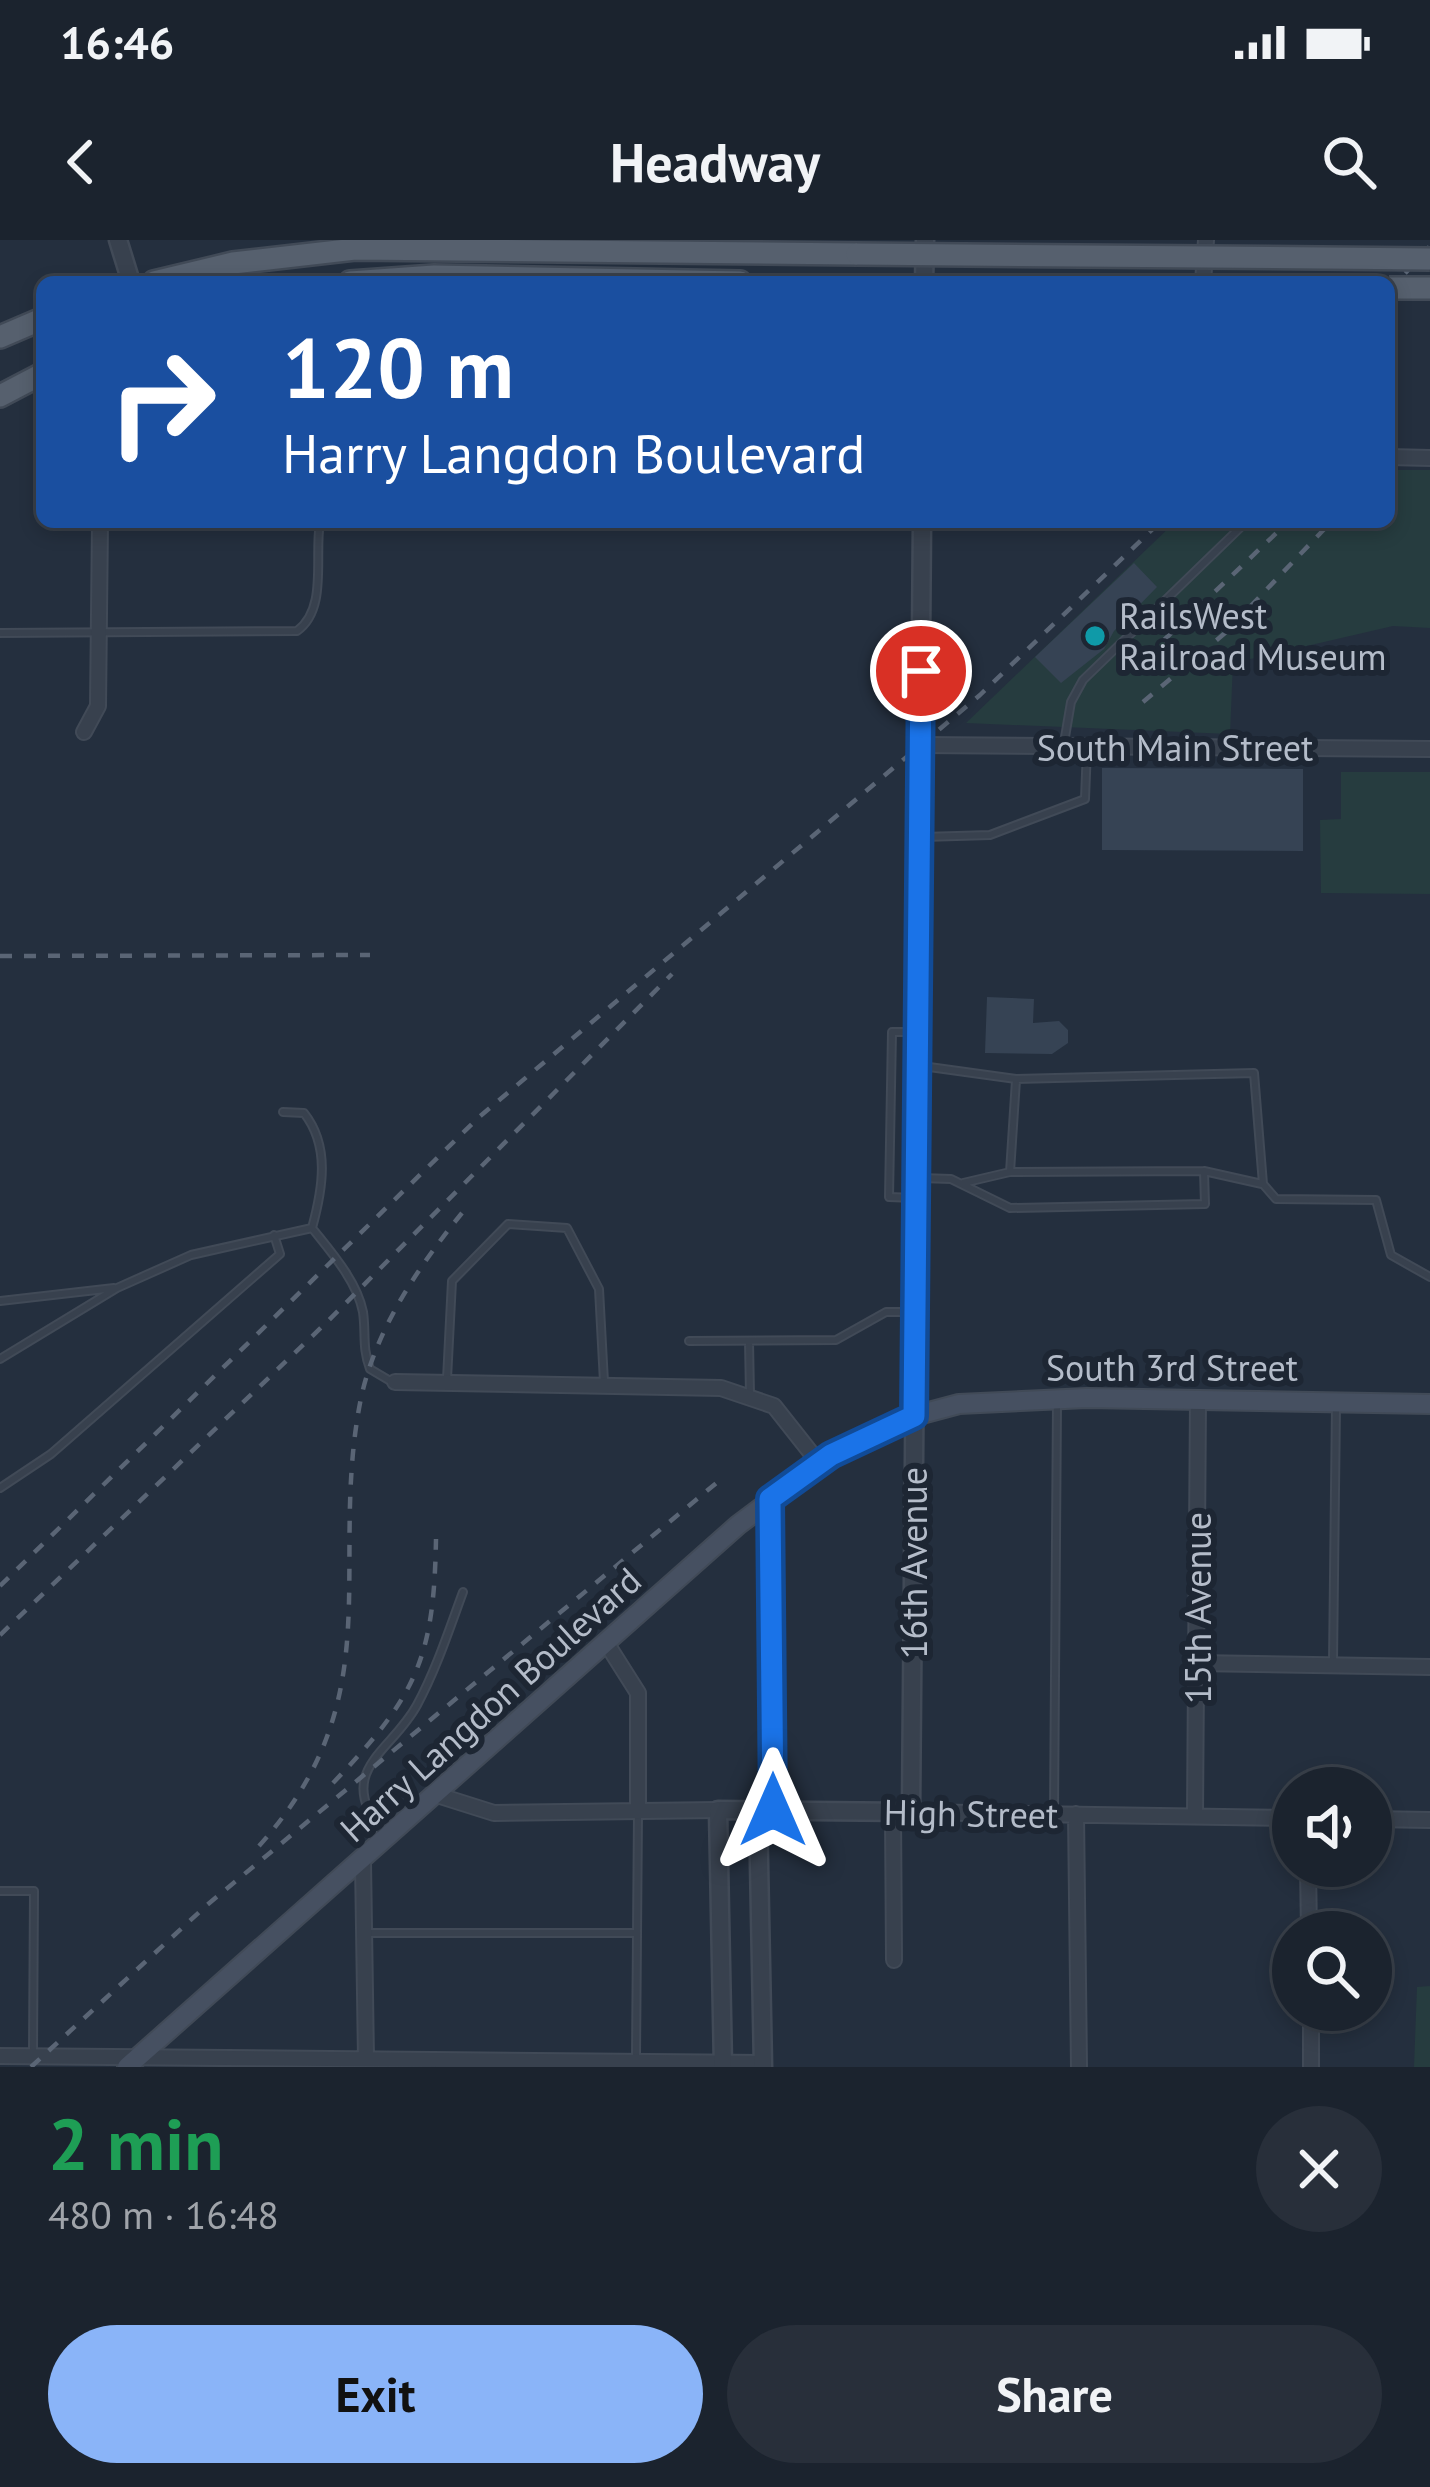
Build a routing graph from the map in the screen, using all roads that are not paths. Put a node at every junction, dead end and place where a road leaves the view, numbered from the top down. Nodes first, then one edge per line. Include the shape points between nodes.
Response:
1 (118, 240) edge
2 (925, 240) edge
3 (1206, 240) edge
4 (1430, 259) edge
5 (129, 276) edge
6 (179, 276) edge
7 (924, 276) edge
8 (1203, 276) edge
9 (1395, 288) edge
10 (1430, 288) edge
11 (36, 322) edge
12 (0, 337) edge
13 (36, 377) edge
14 (0, 396) edge
15 (1395, 458) edge
16 (1430, 458) edge
17 (100, 528) edge
18 (320, 528) edge
19 (922, 528) edge
20 (1240, 528) edge
21 (0, 633) edge
22 (100, 633) junction
23 (84, 732) dead end
24 (920, 745) junction
25 (1063, 746) junction
26 (1087, 747) junction
27 (1430, 749) edge
28 (919, 837) junction
29 (918, 1032) junction
30 (918, 1072) junction
31 (891, 1078) junction
32 (1016, 1078) junction
33 (283, 1112) dead end
34 (1204, 1171) junction
35 (1010, 1172) junction
36 (917, 1178) junction
37 (960, 1183) junction
38 (1263, 1184) junction
39 (917, 1198) junction
40 (313, 1228) junction
41 (274, 1235) junction
42 (1430, 1277) edge
43 (117, 1288) junction
44 (0, 1301) edge
45 (916, 1312) junction
46 (689, 1341) dead end
47 (749, 1341) junction
48 (0, 1359) edge
49 (395, 1382) joint
50 (446, 1383) junction
51 (604, 1386) junction
52 (750, 1395) junction
53 (1058, 1398) junction
54 (1198, 1400) junction
55 (1336, 1402) junction
56 (1430, 1404) edge
57 (914, 1416) junction
58 (819, 1463) junction
59 (0, 1488) edge
60 (770, 1499) junction
61 (463, 1592) dead end
62 (607, 1645) junction
63 (1196, 1664) junction
64 (1333, 1665) junction
65 (1430, 1667) edge
66 (437, 1795) junction
67 (718, 1810) junction
68 (766, 1810) junction
69 (638, 1811) junction
70 (902, 1812) junction
71 (1054, 1813) junction
72 (1076, 1814) junction
73 (1195, 1816) junction
74 (1272, 1818) edge
75 (1392, 1819) edge
76 (1430, 1820) edge
77 (387, 1840) junction
78 (363, 1862) junction
79 (0, 1891) edge
80 (364, 1933) junction
81 (637, 1933) junction
82 (894, 1960) dead end
83 (1310, 2031) edge
84 (0, 2056) edge
85 (33, 2056) junction
86 (366, 2059) junction
87 (132, 2062) edge
88 (256, 2062) edge
89 (636, 2062) junction
90 (454, 2063) edge
91 (576, 2064) edge
92 (723, 2065) edge
93 (763, 2065) edge
94 (1079, 2067) edge
95 (1311, 2067) edge

1 - 5 street
2 - 7 street
3 - 8 street
4 - 6 main road, bridge via 355,249
9 - 10 main road, bridge
11 - 12 main road
13 - 14 main road
15 - 16 street
17 - 22 street
18 - 22 lane via 316,606 298,632
19 - 24 street, 16th Avenue
20 - 25 lane via 1083,680
21 - 22 lane
22 - 23 street via 98,706
24 - 25 street, South Main Street
24 - 28 street, 16th Avenue
25 - 26 street, South Main Street
26 - 27 street, South Main Street
26 - 28 lane via 1085,799 990,835
28 - 29 street, 16th Avenue
29 - 30 street, 16th Avenue
29 - 31 lane via 892,1032
30 - 31 lane
30 - 32 lane
30 - 36 street, 16th Avenue
31 - 39 lane via 889,1197
32 - 35 lane
32 - 38 lane via 1254,1073
33 - 40 lane via 304,1113 321,1134
34 - 35 lane
34 - 37 lane via 1205,1204 1010,1208
34 - 38 lane
35 - 37 lane
36 - 37 lane
36 - 39 street, 16th Avenue
38 - 42 lane via 1276,1199 1376,1200 1391,1255
39 - 45 street, 16th Avenue
40 - 41 lane
40 - 49 lane via 363,1311 370,1370
41 - 43 lane via 191,1255
41 - 59 lane via 280,1254 51,1454
43 - 44 lane
43 - 48 lane
45 - 47 lane via 886,1312 836,1340
45 - 57 street, 16th Avenue
46 - 47 lane
47 - 52 lane
49 - 50 street
50 - 51 street
50 - 51 lane via 452,1281 508,1223 567,1228 599,1289
51 - 52 street
52 - 58 street via 787,1417
53 - 54 main road, South 3rd Street
53 - 57 main road, South 3rd Street via 959,1404
53 - 71 lane
54 - 55 main road, South 3rd Street
54 - 63 street, 15th Avenue
55 - 56 main road, South 3rd Street
55 - 64 lane
57 - 58 main road, Harry Langdon Boulevard
57 - 70 street, 16th Avenue
58 - 60 main road, Harry Langdon Boulevard
60 - 62 main road, Harry Langdon Boulevard
60 - 68 lane
61 - 77 lane via 415,1710 374,1754 368,1772 368,1814
62 - 66 main road, Harry Langdon Boulevard
62 - 69 street via 638,1693
63 - 64 street
63 - 73 street, 15th Avenue
64 - 65 street
66 - 69 street, High Street via 494,1813
66 - 77 main road, Harry Langdon Boulevard
67 - 68 street, High Street
67 - 69 street, High Street
67 - 92 street
68 - 70 street, High Street
68 - 93 street
69 - 81 lane
70 - 71 street, High Street
70 - 82 street, 16th Avenue
71 - 72 street, High Street
72 - 73 street, High Street
72 - 94 street
73 - 74 street, High Street
75 - 76 street
77 - 78 main road, Harry Langdon Boulevard
78 - 80 street
78 - 87 main road, Harry Langdon Boulevard
79 - 85 lane via 34,1891
80 - 81 lane
80 - 86 street
81 - 89 lane
83 - 95 street
84 - 85 street
85 - 87 street
86 - 88 street
86 - 90 street
87 - 88 street
89 - 91 street
89 - 92 street
90 - 91 street
92 - 93 street

